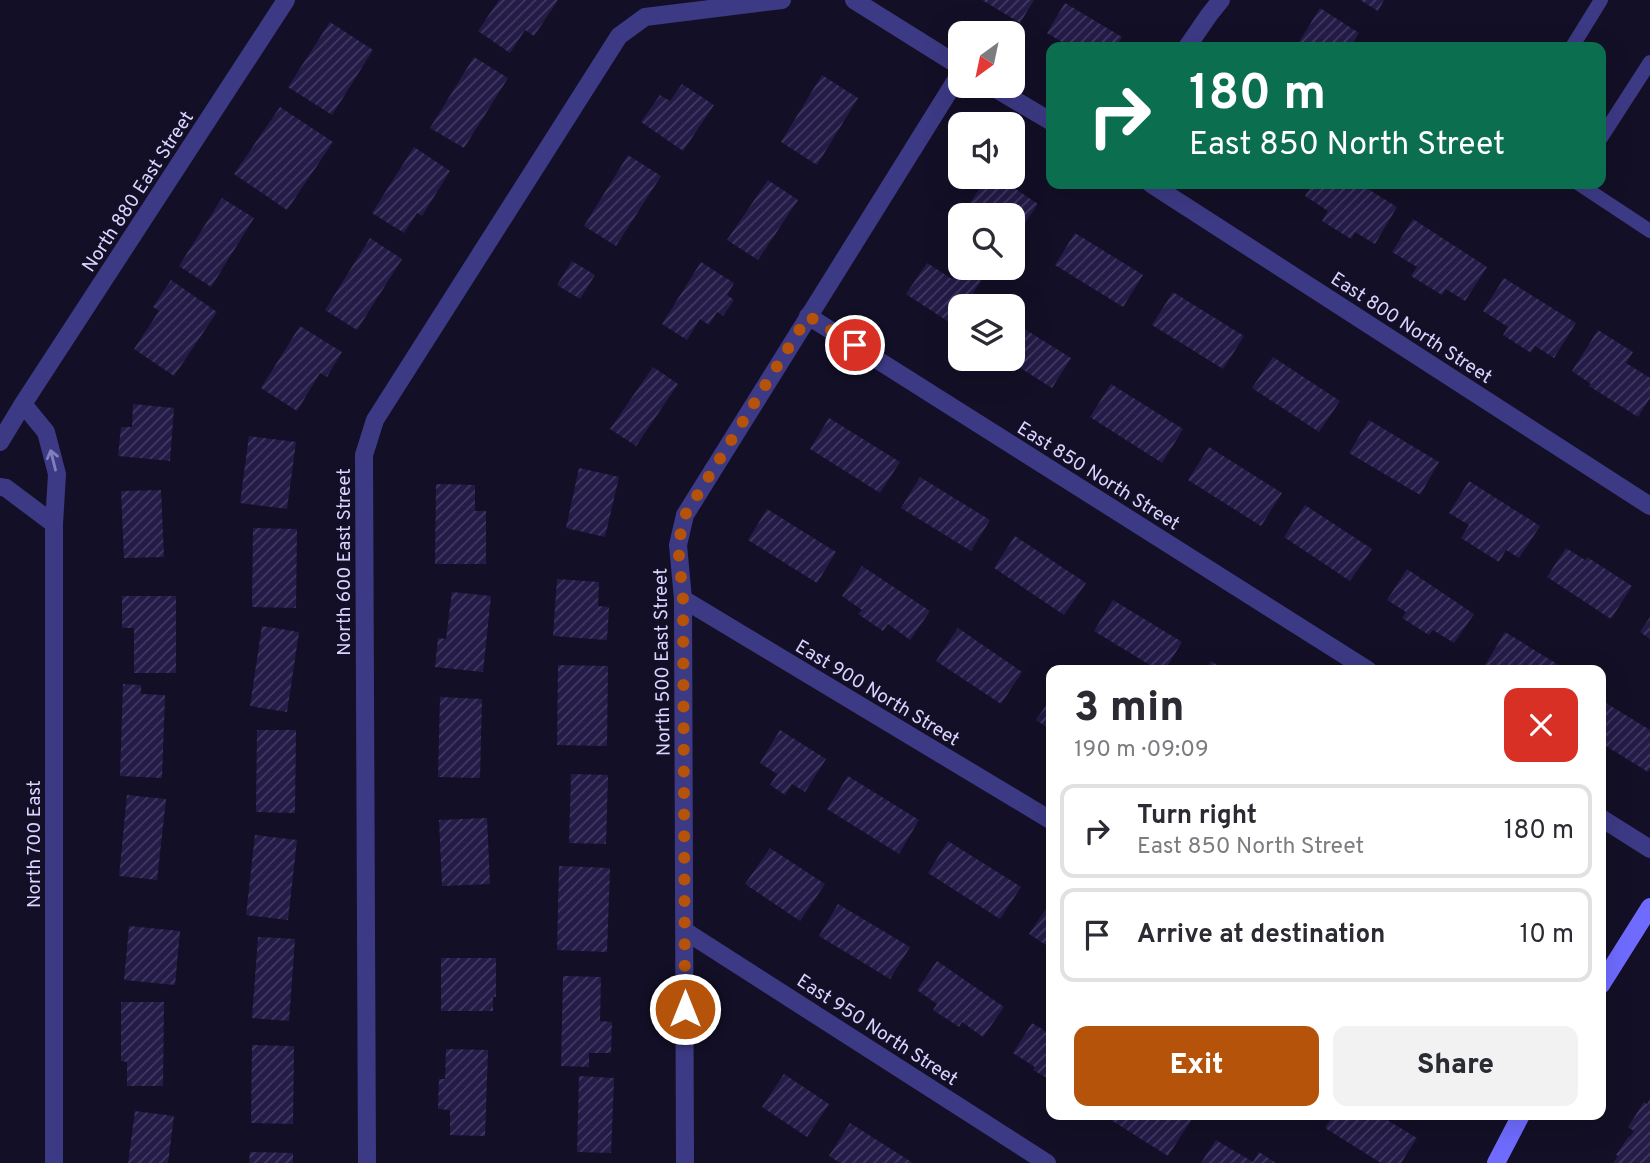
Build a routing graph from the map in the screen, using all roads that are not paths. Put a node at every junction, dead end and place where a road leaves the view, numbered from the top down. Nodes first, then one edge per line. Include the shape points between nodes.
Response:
1 (286, 0) edge
2 (782, 0) edge
3 (854, 0) edge
4 (1221, 0) edge
5 (1601, 0) edge
6 (1190, 42) edge
7 (1575, 42) edge
8 (948, 61) edge
9 (1650, 62) edge
10 (948, 91) edge
11 (1011, 98) edge
12 (1046, 118) edge
13 (1606, 130) edge
14 (1159, 189) edge
15 (1587, 189) edge
16 (1650, 231) edge
17 (808, 316) junction
18 (23, 404) junction
19 (0, 442) edge
20 (0, 487) edge
21 (1650, 506) edge
22 (54, 524) junction
23 (683, 599) junction
24 (1360, 665) edge
25 (1046, 817) edge
26 (1606, 821) edge
27 (1650, 849) edge
28 (1650, 907) edge
29 (685, 931) junction
30 (1606, 977) edge
31 (1518, 1120) edge
32 (54, 1163) edge
33 (367, 1163) edge
34 (685, 1163) edge
35 (1047, 1163) edge
36 (1496, 1163) edge

1 - 18 street, North 880 East Street
2 - 33 street, North 600 East Street via 645,17 619,36 375,420 363,455
3 - 8 street
4 - 6 street
5 - 7 lane
9 - 13 lane
10 - 17 street, North 500 East Street
11 - 12 street
14 - 21 street, East 800 North Street
15 - 16 lane
17 - 23 street, North 500 East Street via 685,515 678,545
17 - 24 street, East 850 North Street
18 - 19 street, North 880 East Street
22 -> 18 street, North 700 East via 57,474 46,432
20 - 22 street
22 - 32 street, North 700 East
23 - 25 street, East 900 North Street
23 - 29 street, North 500 East Street
26 - 27 street
28 - 30 main road
29 - 34 street, North 500 East Street
29 - 35 street, East 950 North Street
31 - 36 main road

